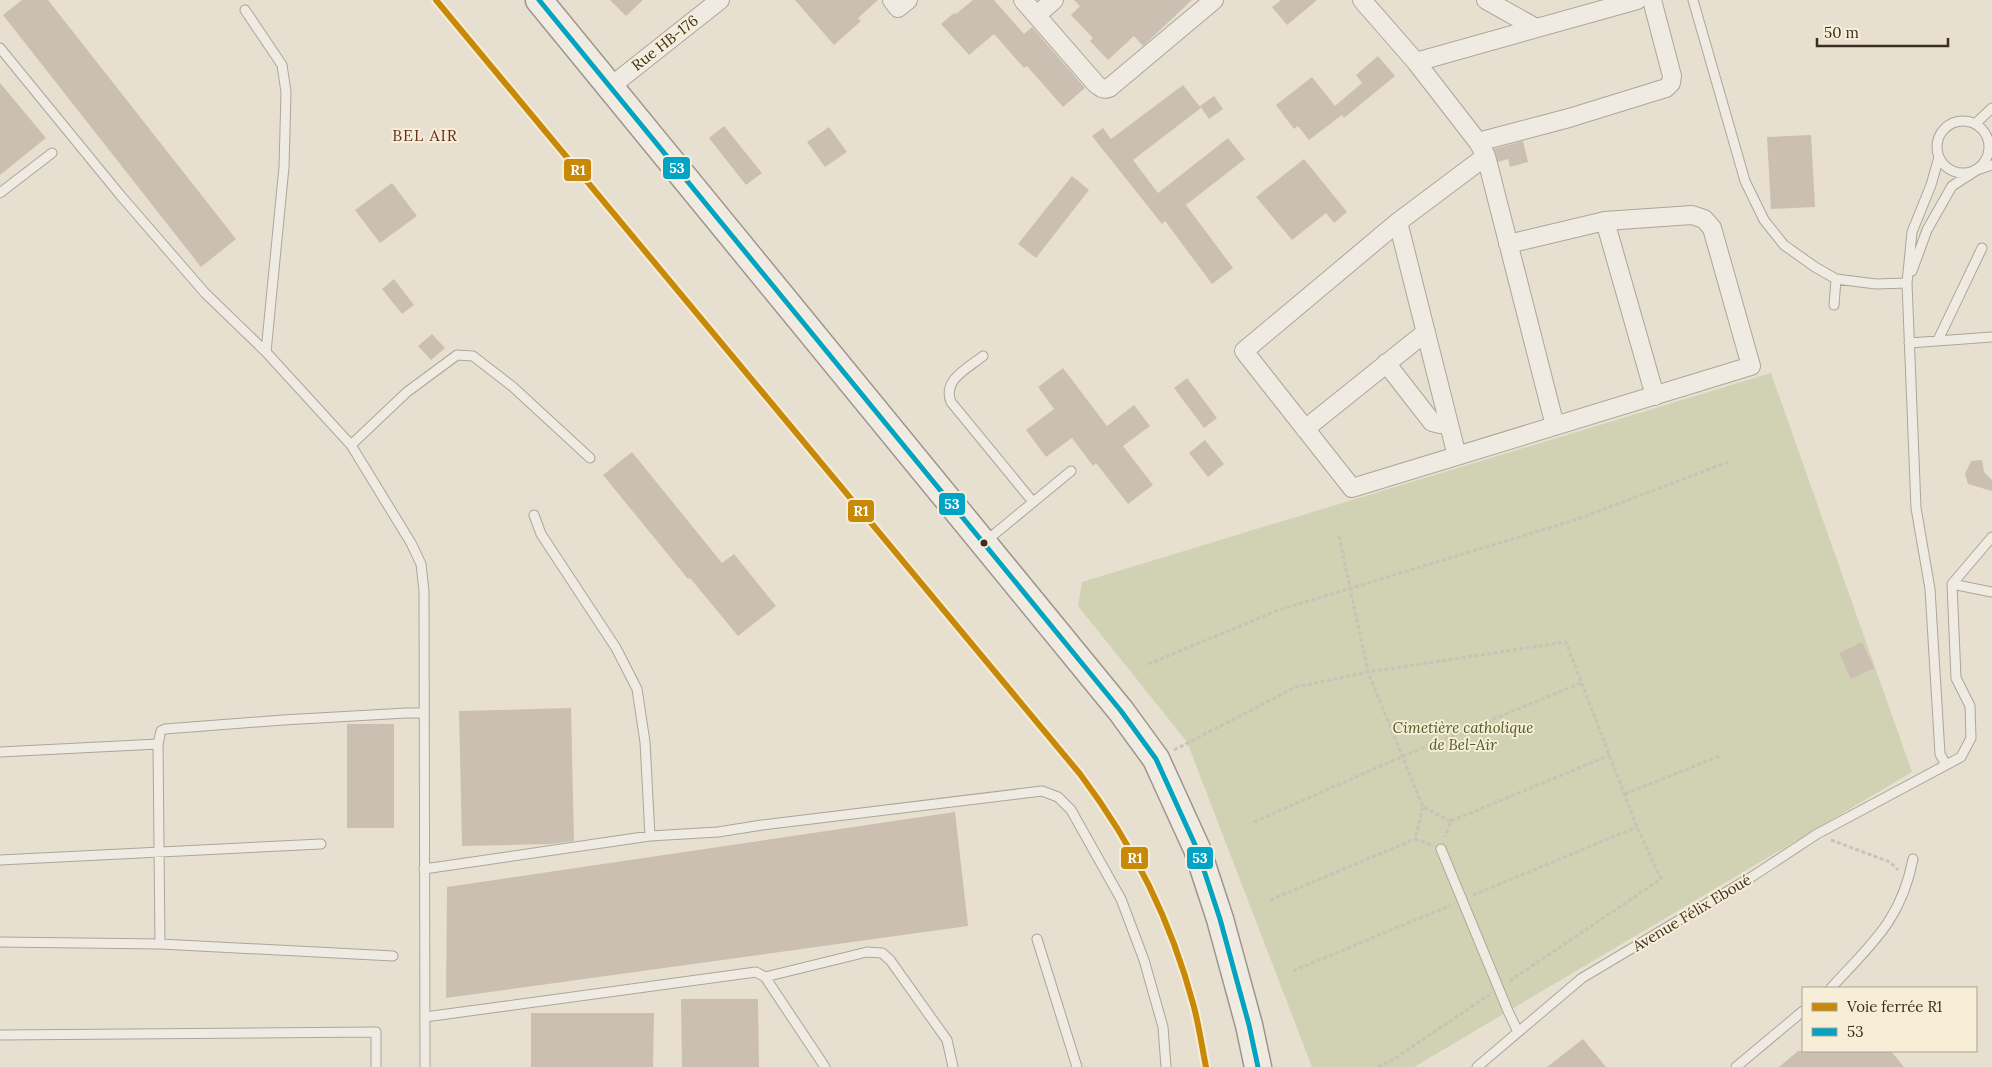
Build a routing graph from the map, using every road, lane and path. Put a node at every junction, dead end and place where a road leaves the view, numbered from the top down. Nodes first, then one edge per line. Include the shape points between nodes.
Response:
1 (539, 0) edge
2 (720, 0) edge
3 (892, 0) edge
4 (908, 0) edge
5 (1024, 0) edge
6 (1054, 0) edge
7 (1214, 0) edge
8 (1362, 0) edge
9 (1486, 0) edge
10 (1638, 0) edge
11 (1652, 0) edge
12 (1693, 0) edge
13 (245, 10) dead end
14 (1036, 15) junction
15 (1536, 28) junction
16 (0, 48) edge
17 (1416, 62) junction
18 (610, 87) junction
19 (1992, 108) edge
20 (1975, 124) junction
21 (1990, 135) edge
22 (1482, 149) junction
23 (52, 153) dead end
24 (1939, 157) junction
25 (1992, 165) edge
26 (1977, 170) junction
27 (0, 193) edge
28 (1605, 220) junction
29 (1398, 222) junction
30 (1508, 244) junction
31 (1982, 248) dead end
32 (1836, 279) junction
33 (1907, 283) junction
34 (1834, 305) dead end
35 (1426, 332) junction
36 (1992, 336) edge
37 (1938, 340) junction
38 (1909, 344) junction
39 (266, 352) junction
40 (983, 356) dead end
41 (1386, 363) junction
42 (1655, 396) junction
43 (1448, 421) junction
44 (1555, 426) junction
45 (1305, 429) junction
46 (351, 445) junction
47 (1457, 456) junction
48 (590, 458) dead end
49 (1728, 462) dead end
50 (1071, 471) dead end
51 (1033, 502) junction
52 (534, 515) dead end
53 (1340, 536) dead end
54 (1992, 537) edge
55 (984, 543) junction
56 (1952, 584) junction
57 (1350, 590) junction
58 (1992, 592) edge
59 (1148, 664) dead end
60 (1368, 672) junction
61 (1581, 683) junction
62 (424, 714) junction
63 (158, 744) junction
64 (0, 752) edge
65 (1610, 755) junction
66 (1722, 755) dead end
67 (1401, 757) junction
68 (1156, 760) junction
69 (1946, 765) junction
70 (1624, 794) junction
71 (1422, 808) junction
72 (1451, 821) junction
73 (1254, 822) dead end
74 (1817, 834) junction
75 (650, 836) junction
76 (1415, 839) junction
77 (321, 844) dead end
78 (1440, 849) junction
79 (159, 852) junction
80 (1913, 859) dead end
81 (0, 860) edge
82 (424, 869) junction
83 (1908, 881) junction
84 (1270, 900) dead end
85 (1037, 938) dead end
86 (0, 942) edge
87 (160, 944) junction
88 (393, 956) dead end
89 (765, 977) junction
90 (1832, 987) edge
91 (1498, 989) junction
92 (1802, 1012) edge
93 (425, 1018) junction
94 (1518, 1032) junction
95 (0, 1035) edge
96 (376, 1067) edge
97 (425, 1067) edge
98 (825, 1067) edge
99 (953, 1067) edge
100 (1077, 1067) edge
101 (1166, 1067) edge
102 (1258, 1067) edge
103 (1378, 1067) edge
104 (1477, 1067) edge
105 (1736, 1067) edge

1 - 18 street
2 - 18 street, Rue HB-176
3 - 4 street via 898,8
5 - 14 street
6 - 14 street
7 - 14 street via 1106,89 1096,84
8 - 17 street
9 - 15 street
10 - 15 street
11 - 22 street via 1672,76 1666,88
12 - 32 lane via 1745,181 1764,220 1784,245
13 - 39 lane via 282,65 286,92 284,167
15 - 17 street
16 - 39 lane via 205,293
17 - 22 street
18 - 55 street
19 - 20 lane
20 - 21 lane
20 - 24 lane via 1960,121 1949,125 1938,142
21 - 26 lane via 1984,164
22 - 29 street
22 - 30 street
23 - 27 lane
24 - 26 lane via 1949,169 1958,172
24 - 33 lane via 1912,232
25 - 26 lane
26 - 33 lane via 1952,186 1927,230
28 - 30 street
28 - 42 street
28 - 42 street via 1692,215 1704,218 1712,228 1744,339 1751,366
29 - 35 street
29 - 45 street via 1244,351
30 - 44 street
31 - 37 lane
32 - 33 lane via 1876,284
32 - 34 lane
33 - 38 lane
35 - 41 street
35 - 43 street
36 - 37 lane
37 - 38 lane
38 - 69 lane via 1916,508 1930,589 1940,754
39 - 46 lane
40 - 51 lane via 953,380 948,396
41 - 43 street via 1432,422
41 - 45 street
42 - 44 street
43 - 47 street
44 - 47 street
45 - 47 street via 1352,488
46 - 48 lane via 407,392 457,355 473,356 513,387
46 - 62 lane via 412,543 421,564
49 - 57 path via 1578,519
50 - 51 lane
51 - 55 lane
52 - 75 lane via 541,534 616,648 637,689 645,742
53 - 57 path
54 - 56 lane
55 - 68 street via 1121,711
56 - 58 lane
56 - 69 lane, Avenue Félix Eboué via 1956,678 1970,706 1971,738 1961,757
57 - 59 path via 1279,610
57 - 60 path
60 - 61 path via 1566,642
60 - 67 path
60 - 68 path via 1296,687
61 - 65 path
61 - 67 path
62 - 63 lane via 165,729 159,734
62 - 82 lane
63 - 64 lane
63 - 79 lane
65 - 70 path
65 - 72 path
66 - 70 path
67 - 71 path
67 - 73 path
68 - 102 street via 1197,849 1220,919
69 - 74 lane, Avenue Félix Eboué
70 - 91 path via 1661,880
71 - 72 path
71 - 76 path
72 - 78 path
74 - 83 path via 1890,862
74 - 94 lane, Avenue Félix Eboué via 1576,982
75 - 82 lane
75 - 101 lane via 718,832 1027,792 1051,793 1071,810 1121,900 1144,960 1163,1027
76 - 78 path
76 - 84 path
77 - 79 lane
78 - 91 lane
79 - 81 lane
79 - 87 lane
80 - 83 lane
82 - 93 lane
83 - 90 lane via 1893,916 1879,936
85 - 100 lane
86 - 87 lane
87 - 88 lane
89 - 93 lane via 756,972 746,972
89 - 98 lane
89 - 99 lane via 867,952 882,953 947,1040
91 - 94 lane
91 - 103 path
92 - 105 lane
93 - 97 lane
94 - 104 lane, Avenue Félix Eboué
95 - 96 lane via 376,1032

